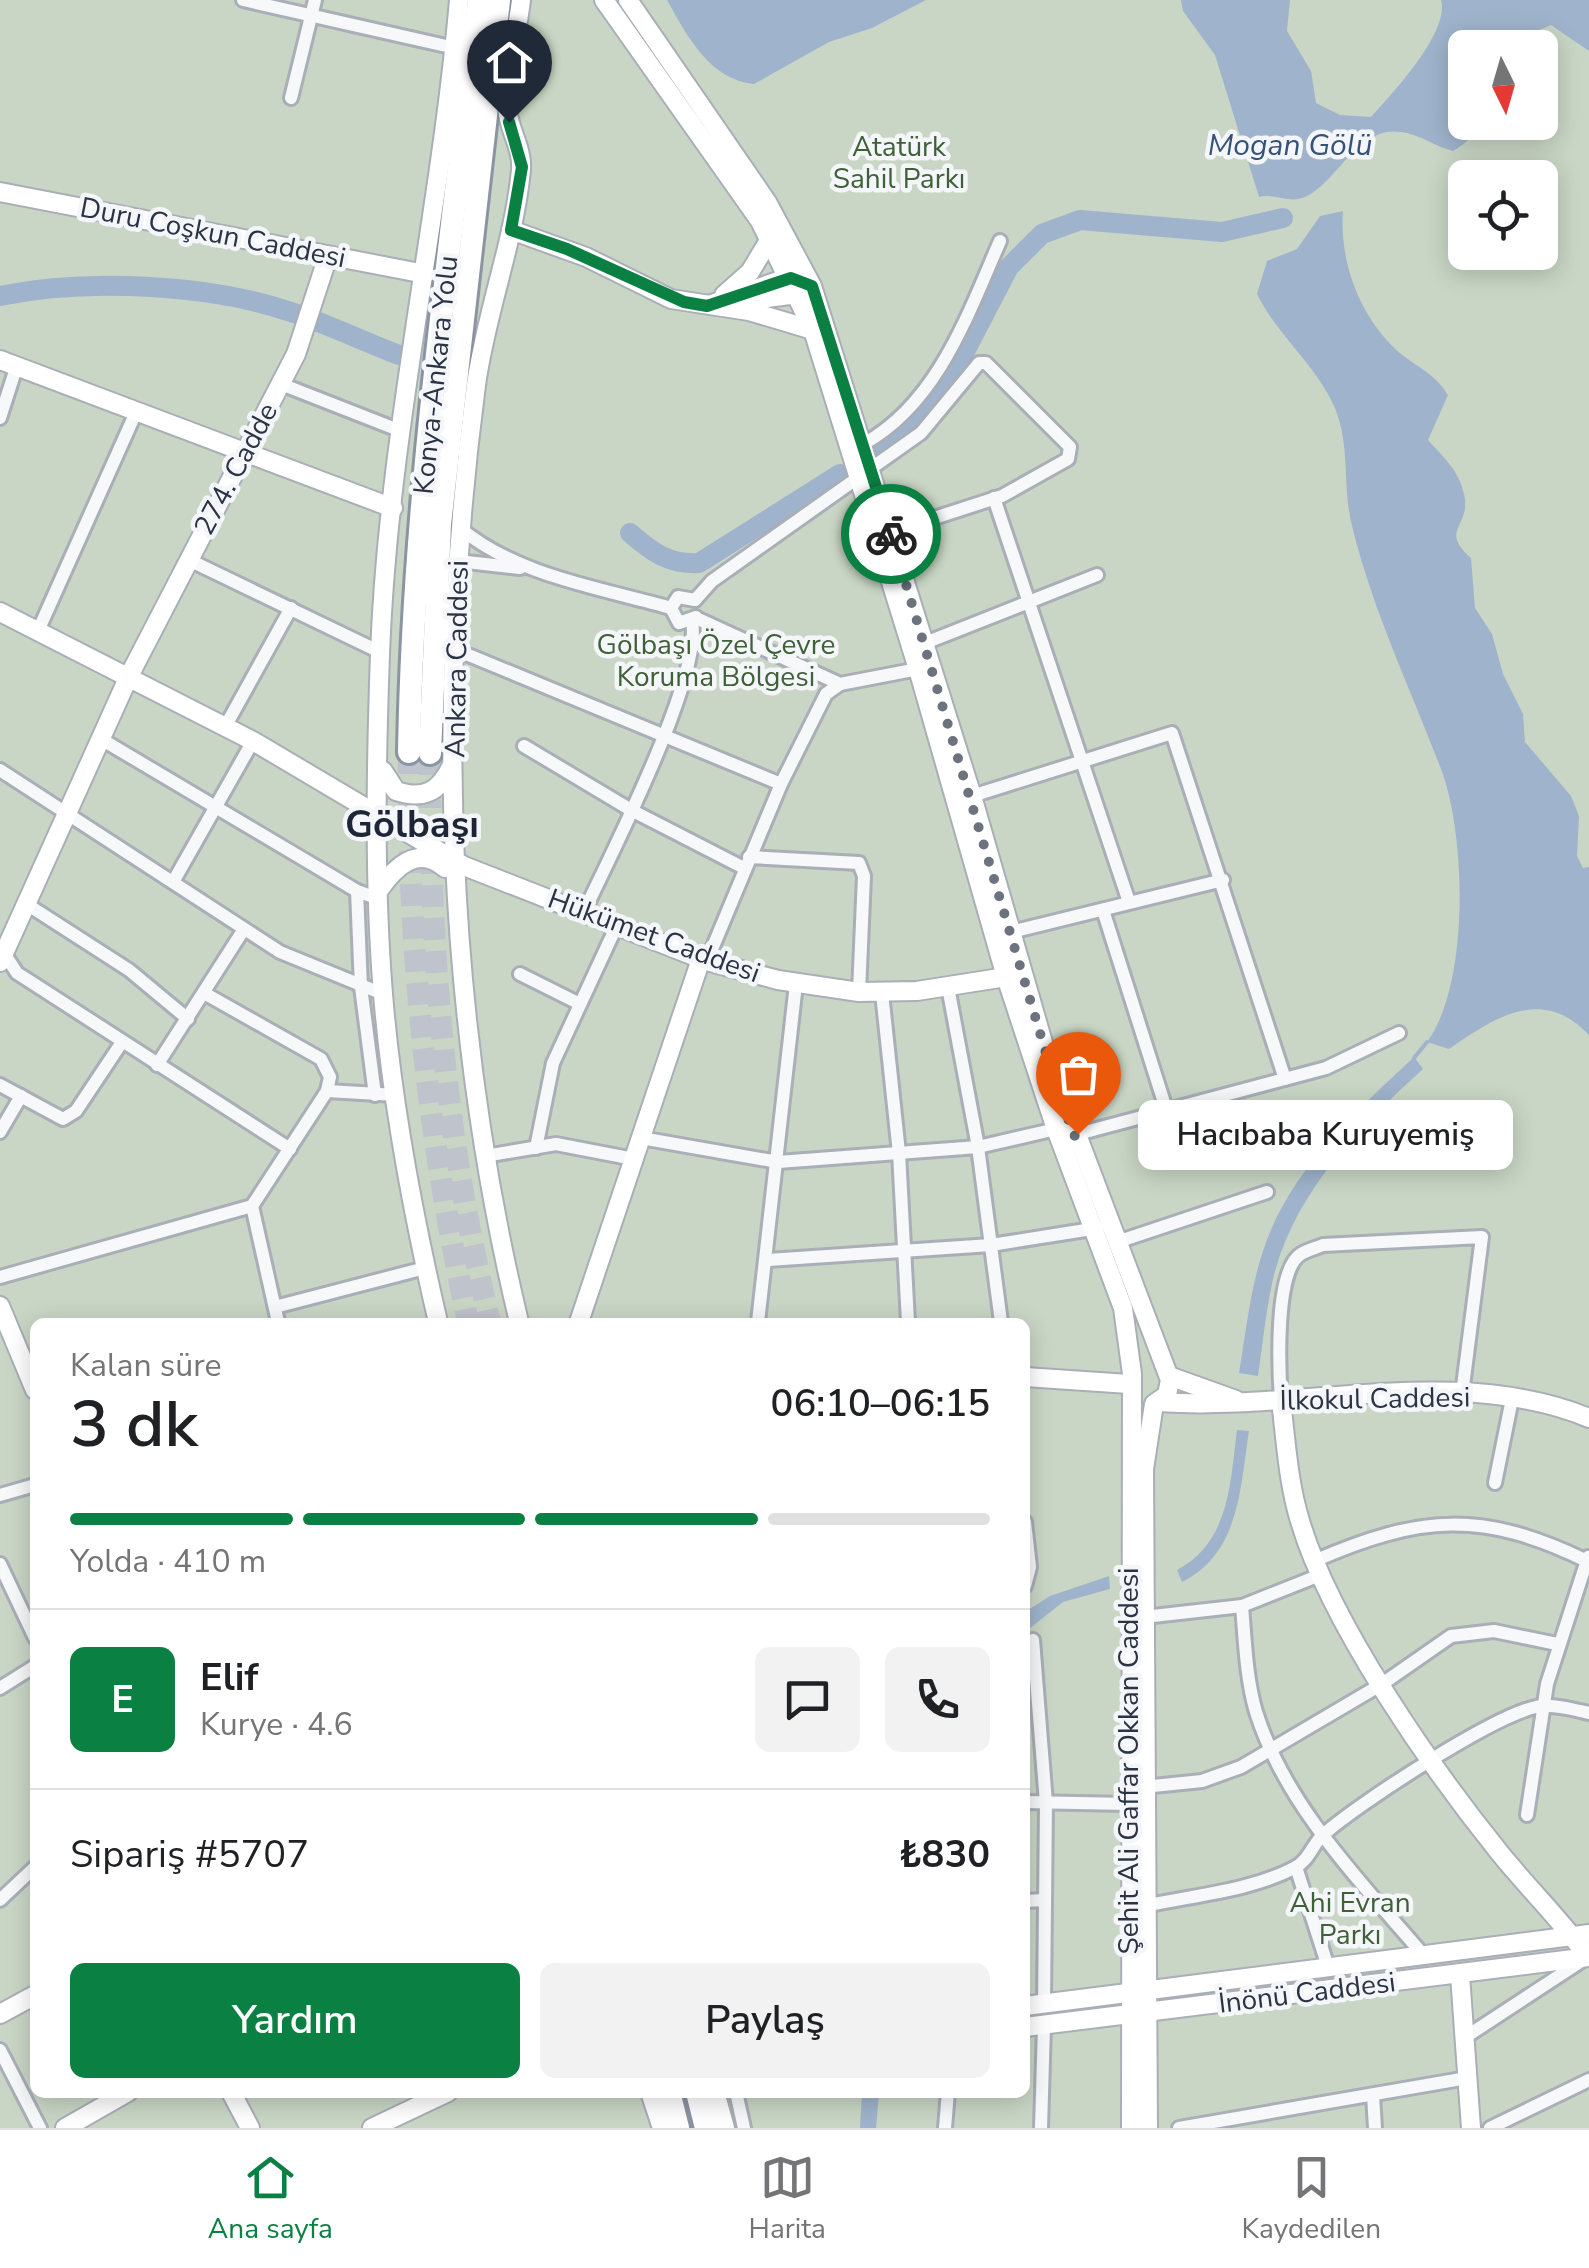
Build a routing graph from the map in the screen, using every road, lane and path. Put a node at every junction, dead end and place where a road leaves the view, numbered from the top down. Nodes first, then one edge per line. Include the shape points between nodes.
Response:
1 (244, 0) edge
2 (314, 0) edge
3 (459, 0) edge
4 (479, 0) edge
5 (499, 0) edge
6 (521, 0) edge
7 (604, 0) edge
8 (628, 0) edge
9 (312, 18) junction
10 (454, 48) junction
11 (291, 98) dead end
12 (0, 192) edge
13 (511, 230) junction
14 (770, 238) junction
15 (1000, 241) dead end
16 (328, 256) junction
17 (436, 278) junction
18 (804, 292) junction
19 (707, 306) junction
20 (812, 330) junction
21 (9, 362) edge
22 (280, 384) junction
23 (137, 410) junction
24 (0, 418) edge
25 (402, 426) junction
26 (865, 443) junction
27 (246, 451) junction
28 (866, 473) junction
29 (994, 498) junction
30 (393, 508) junction
31 (460, 528) junction
32 (891, 532) junction
33 (188, 560) junction
34 (458, 561) junction
35 (548, 573) junction
36 (1097, 575) dead end
37 (694, 600) junction
38 (1028, 602) junction
39 (290, 608) junction
40 (670, 608) junction
41 (0, 612) edge
42 (694, 619) junction
43 (38, 631) junction
44 (925, 643) junction
45 (454, 649) junction
46 (380, 652) junction
47 (918, 668) junction
48 (129, 676) junction
49 (840, 684) junction
50 (225, 727) junction
51 (664, 735) junction
52 (101, 739) junction
53 (253, 742) junction
54 (524, 746) dead end
55 (1081, 760) junction
56 (380, 761) junction
57 (454, 762) junction
58 (0, 770) edge
59 (781, 784) junction
60 (972, 796) junction
61 (213, 805) junction
62 (631, 810) junction
63 (69, 814) junction
64 (379, 814) junction
65 (747, 862) junction
66 (456, 863) junction
67 (1223, 880) junction
68 (172, 882) junction
69 (357, 891) junction
70 (379, 895) junction
71 (1129, 902) junction
72 (28, 905) junction
73 (460, 910) junction
74 (1103, 910) junction
75 (584, 912) junction
76 (617, 926) junction
77 (244, 929) junction
78 (1011, 932) junction
79 (2, 954) edge
80 (704, 960) junction
81 (520, 974) dead end
82 (1006, 977) junction
83 (796, 984) junction
84 (948, 986) junction
85 (361, 987) junction
86 (859, 992) junction
87 (204, 993) junction
88 (882, 993) junction
89 (383, 994) junction
90 (580, 1004) junction
91 (188, 1019) junction
92 (1399, 1033) dead end
93 (122, 1042) junction
94 (158, 1066) junction
95 (1285, 1079) junction
96 (0, 1085) edge
97 (327, 1090) junction
98 (375, 1095) junction
99 (396, 1095) junction
100 (20, 1096) junction
101 (1167, 1112) junction
102 (0, 1132) edge
103 (1065, 1132) junction
104 (641, 1138) junction
105 (978, 1147) junction
106 (536, 1148) junction
107 (290, 1149) junction
108 (899, 1153) junction
109 (485, 1156) junction
110 (634, 1159) junction
111 (778, 1162) junction
112 (1267, 1192) dead end
113 (252, 1206) junction
114 (1107, 1232) junction
115 (991, 1245) junction
116 (904, 1250) junction
117 (768, 1260) junction
118 (425, 1268) junction
119 (0, 1278) edge
120 (0, 1306) edge
121 (275, 1307) junction
122 (277, 1318) edge
123 (437, 1318) edge
124 (518, 1318) edge
125 (580, 1318) edge
126 (759, 1318) edge
127 (908, 1318) edge
128 (1001, 1318) edge
129 (1168, 1376) junction
130 (1030, 1377) edge
131 (30, 1378) edge
132 (1131, 1384) junction
133 (1462, 1394) junction
134 (1512, 1399) junction
135 (1281, 1401) junction
136 (1241, 1402) junction
137 (1156, 1403) junction
138 (1589, 1418) edge
139 (1495, 1483) dead end
140 (30, 1486) edge
141 (0, 1494) edge
142 (0, 1564) edge
143 (1587, 1566) edge
144 (1317, 1568) junction
145 (1242, 1606) junction
146 (1144, 1617) junction
147 (30, 1627) edge
148 (1033, 1640) dead end
149 (1556, 1644) junction
150 (30, 1669) edge
151 (1382, 1684) junction
152 (0, 1688) edge
153 (1542, 1706) junction
154 (1589, 1712) edge
155 (1271, 1752) junction
156 (1433, 1760) junction
157 (1143, 1787) junction
158 (1030, 1802) edge
159 (1046, 1803) junction
160 (1129, 1804) junction
161 (1526, 1815) dead end
162 (1322, 1835) junction
163 (1296, 1867) junction
164 (30, 1872) edge
165 (0, 1900) edge
166 (1045, 1900) junction
167 (1030, 1901) edge
168 (1145, 1906) junction
169 (1581, 1935) edge
170 (1425, 1957) junction
171 (1588, 1957) edge
172 (1329, 1970) junction
173 (1460, 1975) junction
174 (1138, 1992) junction
175 (30, 1998) edge
176 (1034, 2005) edge
177 (1138, 2012) junction
178 (0, 2014) edge
179 (1034, 2026) edge
180 (1464, 2038) junction
181 (0, 2050) edge
182 (1468, 2078) junction
183 (1589, 2080) edge
184 (1373, 2095) junction
185 (118, 2098) edge
186 (234, 2098) edge
187 (435, 2098) edge
188 (652, 2098) edge
189 (670, 2098) edge
190 (698, 2098) edge
191 (717, 2098) edge
192 (737, 2098) edge
193 (948, 2098) edge
194 (1260, 2121) edge
195 (40, 2128) edge
196 (66, 2128) edge
197 (250, 2128) edge
198 (372, 2128) edge
199 (662, 2128) edge
200 (678, 2128) edge
201 (706, 2128) edge
202 (725, 2128) edge
203 (744, 2128) edge
204 (945, 2128) edge
205 (1040, 2128) edge
206 (1131, 2128) edge
207 (1148, 2128) edge
208 (1179, 2128) edge
209 (1375, 2128) edge
210 (1471, 2128) edge
211 (1490, 2128) edge

1 - 9 street
2 - 9 street
3 - 10 street
4 - 17 highway, Konya-Ankara Yolu
5 - 17 highway, Konya-Ankara Yolu via 420,752 411,629
6 - 13 street, Ankara Caddesi via 507,104 522,167
7 - 14 street, Şehit Ali Gaffar Okkan Caddesi
8 - 18 street, Şehit Ali Gaffar Okkan Caddesi via 754,181
9 - 10 street
9 - 11 street
10 - 17 street
12 - 16 street, Duru Coşkun Caddesi
13 - 19 street via 586,257 671,300
13 - 31 street, Ankara Caddesi via 477,380
14 - 18 street, Şehit Ali Gaffar Okkan Caddesi
14 - 19 street via 741,282
15 - 26 street via 930,382 890,428
16 - 17 street, Duru Coşkun Caddesi
16 - 22 street, 274. Cadde via 310,319
17 - 25 street
18 - 19 street
18 - 20 street, Şehit Ali Gaffar Okkan Caddesi
18 - 26 street, Şehit Ali Gaffar Okkan Caddesi
19 - 20 street
20 - 28 street, Şehit Ali Gaffar Okkan Caddesi
21 - 23 street
21 - 24 street
22 - 25 street
22 - 27 street, 274. Cadde
23 - 27 street
23 - 43 street
25 - 30 street
26 - 28 street, Şehit Ali Gaffar Okkan Caddesi
27 - 30 street
27 - 33 street, 274. Cadde
28 - 29 street via 936,420 974,365 986,363 1065,441 1070,454 1049,472
28 - 32 street, Şehit Ali Gaffar Okkan Caddesi
28 - 37 street
28 - 47 street, Şehit Ali Gaffar Okkan Caddesi
29 - 32 street
29 - 38 street
30 - 46 street
31 - 34 street, Ankara Caddesi
31 - 35 street
32 - 44 street, Şehit Ali Gaffar Okkan Caddesi
33 - 39 street
33 - 48 street, 274. Cadde
34 - 35 street
34 - 45 street, Ankara Caddesi
35 - 40 street
36 - 38 street
37 - 40 street via 678,597
37 - 42 street
38 - 44 street
38 - 55 street
39 - 46 street
39 - 50 street
40 - 42 street via 676,620
41 - 43 street, Hükümet Caddesi
42 - 49 street
42 - 51 street via 695,646
43 - 48 street, Hükümet Caddesi
44 - 60 street, Şehit Ali Gaffar Okkan Caddesi
45 - 51 street
45 - 57 street, Ankara Caddesi
46 - 56 street
47 - 49 street
47 - 82 street, Şehit Ali Gaffar Okkan Caddesi
48 - 50 street, Hükümet Caddesi
48 - 52 street, 274. Cadde
49 - 59 street via 826,694
50 - 53 street, Hükümet Caddesi
51 - 59 street
51 - 62 street
52 - 61 street
52 - 63 street, 274. Cadde
53 - 61 street
53 - 64 street, Hükümet Caddesi
54 - 62 street
55 - 60 street
55 - 67 street via 1166,731 1175,738
55 - 71 street
56 - 57 street via 390,786 411,795 435,790
56 - 64 street
57 - 66 street, Ankara Caddesi
58 - 63 street
59 - 65 street
60 - 78 street, Şehit Ali Gaffar Okkan Caddesi
61 - 68 street
61 - 69 street
62 - 65 street
62 - 75 street
63 - 68 street
63 - 72 street, 274. Cadde
64 - 66 street, Hükümet Caddesi
64 - 70 street
65 - 80 street
65 - 86 street via 859,863
66 - 73 street, Ankara Caddesi
66 - 75 street, Hükümet Caddesi
67 - 71 street
67 - 95 street
68 - 77 street
69 - 70 street
69 - 85 street
70 - 73 street via 403,863 430,858 449,872
70 - 89 street
71 - 74 street
72 - 79 street, 274. Cadde
72 - 91 street via 129,970
73 - 109 street, Ankara Caddesi
74 - 78 street
74 - 101 street
75 - 76 street, Hükümet Caddesi
76 - 80 street, Hükümet Caddesi
76 - 90 street
77 - 85 street
77 - 87 street
78 - 103 street, Şehit Ali Gaffar Okkan Caddesi
79 - 93 street via 17,973
80 - 83 street, Hükümet Caddesi
80 - 104 street
81 - 90 street
82 - 84 street, Hükümet Caddesi
82 - 103 street, Şehit Ali Gaffar Okkan Caddesi
83 - 86 street, Hükümet Caddesi
83 - 111 street
84 - 88 street, Hükümet Caddesi
84 - 105 street
85 - 89 street
85 - 98 street
86 - 88 street, Hükümet Caddesi
87 - 91 street
87 - 97 street via 321,1059 330,1078
88 - 108 street
89 - 99 street
90 - 106 street via 553,1063
91 - 94 street
92 - 95 street via 1352,1058
93 - 94 street
93 - 100 street via 70,1116 57,1118
94 - 107 street
95 - 101 street
96 - 100 street
97 - 98 street
97 - 107 street
98 - 99 street
99 - 118 street
100 - 102 street
101 - 103 street
103 - 105 street
103 - 114 street, Şehit Ali Gaffar Okkan Caddesi
104 - 110 street
104 - 111 street
105 - 108 street
105 - 115 street
106 - 109 street
106 - 110 street via 556,1144
107 - 113 street
108 - 111 street
108 - 116 street
109 - 124 street, Ankara Caddesi
110 - 125 street
111 - 117 street
112 - 114 street
113 - 119 street
113 - 121 street
114 - 115 street
114 - 129 street, Şehit Ali Gaffar Okkan Caddesi
114 - 132 street, Şehit Ali Gaffar Okkan Caddesi
115 - 116 street
115 - 128 street
116 - 117 street
116 - 127 street
117 - 126 street
118 - 121 street
118 - 123 street
120 - 131 street
121 - 122 street
129 - 132 street via 1148,1363
129 - 136 street
129 - 137 street, Şehit Ali Gaffar Okkan Caddesi via 1169,1390
130 - 132 street
132 - 137 street via 1139,1402
132 - 160 street, Şehit Ali Gaffar Okkan Caddesi
133 - 134 street, İlkokul Caddesi
133 - 135 street, İlkokul Caddesi
133 - 135 street via 1482,1237 1323,1245 1299,1254 1290,1267 1279,1334
134 - 138 street, İlkokul Caddesi
134 - 139 street
135 - 136 street, İlkokul Caddesi
135 - 144 street via 1295,1506
136 - 137 street, İlkokul Caddesi
137 - 146 street, Şehit Ali Gaffar Okkan Caddesi via 1145,1441
140 - 141 street
142 - 147 street
143 - 144 street via 1530,1535 1467,1522 1384,1532
143 - 149 street
144 - 145 street
144 - 151 street
145 - 146 street
145 - 155 street via 1252,1697
146 - 157 street, Şehit Ali Gaffar Okkan Caddesi
148 - 159 street
149 - 151 street via 1505,1632 1459,1634
149 - 153 street
150 - 152 street
151 - 155 street
151 - 156 street
153 - 154 street
153 - 156 street via 1503,1719
153 - 161 street
155 - 157 street via 1214,1778
155 - 162 street
156 - 162 street
156 - 169 street via 1498,1851
157 - 168 street, Şehit Ali Gaffar Okkan Caddesi
158 - 159 street
159 - 160 street
159 - 166 street
160 - 174 street, Şehit Ali Gaffar Okkan Caddesi
162 - 163 street
162 - 170 street
163 - 168 street
163 - 172 street
164 - 165 street
166 - 167 street
166 - 176 street
168 - 174 street, Şehit Ali Gaffar Okkan Caddesi
169 - 170 street
169 - 171 street
170 - 172 street
171 - 173 street, İnönü Caddesi
171 - 180 street
172 - 174 street
173 - 177 street, İnönü Caddesi
173 - 180 street
174 - 176 street
174 - 177 street, Şehit Ali Gaffar Okkan Caddesi
175 - 178 street
177 - 179 street, İnönü Caddesi
177 - 206 street, Şehit Ali Gaffar Okkan Caddesi
177 - 207 street, Şehit Ali Gaffar Okkan Caddesi
179 - 205 street
180 - 182 street
181 - 195 street
182 - 184 street
182 - 210 street
183 - 211 street
184 - 194 street
184 - 209 street
185 - 196 street
186 - 197 street
187 - 198 street
188 - 199 street
189 - 200 highway
190 - 201 highway
191 - 202 street
192 - 203 street
193 - 204 street
194 - 208 street

